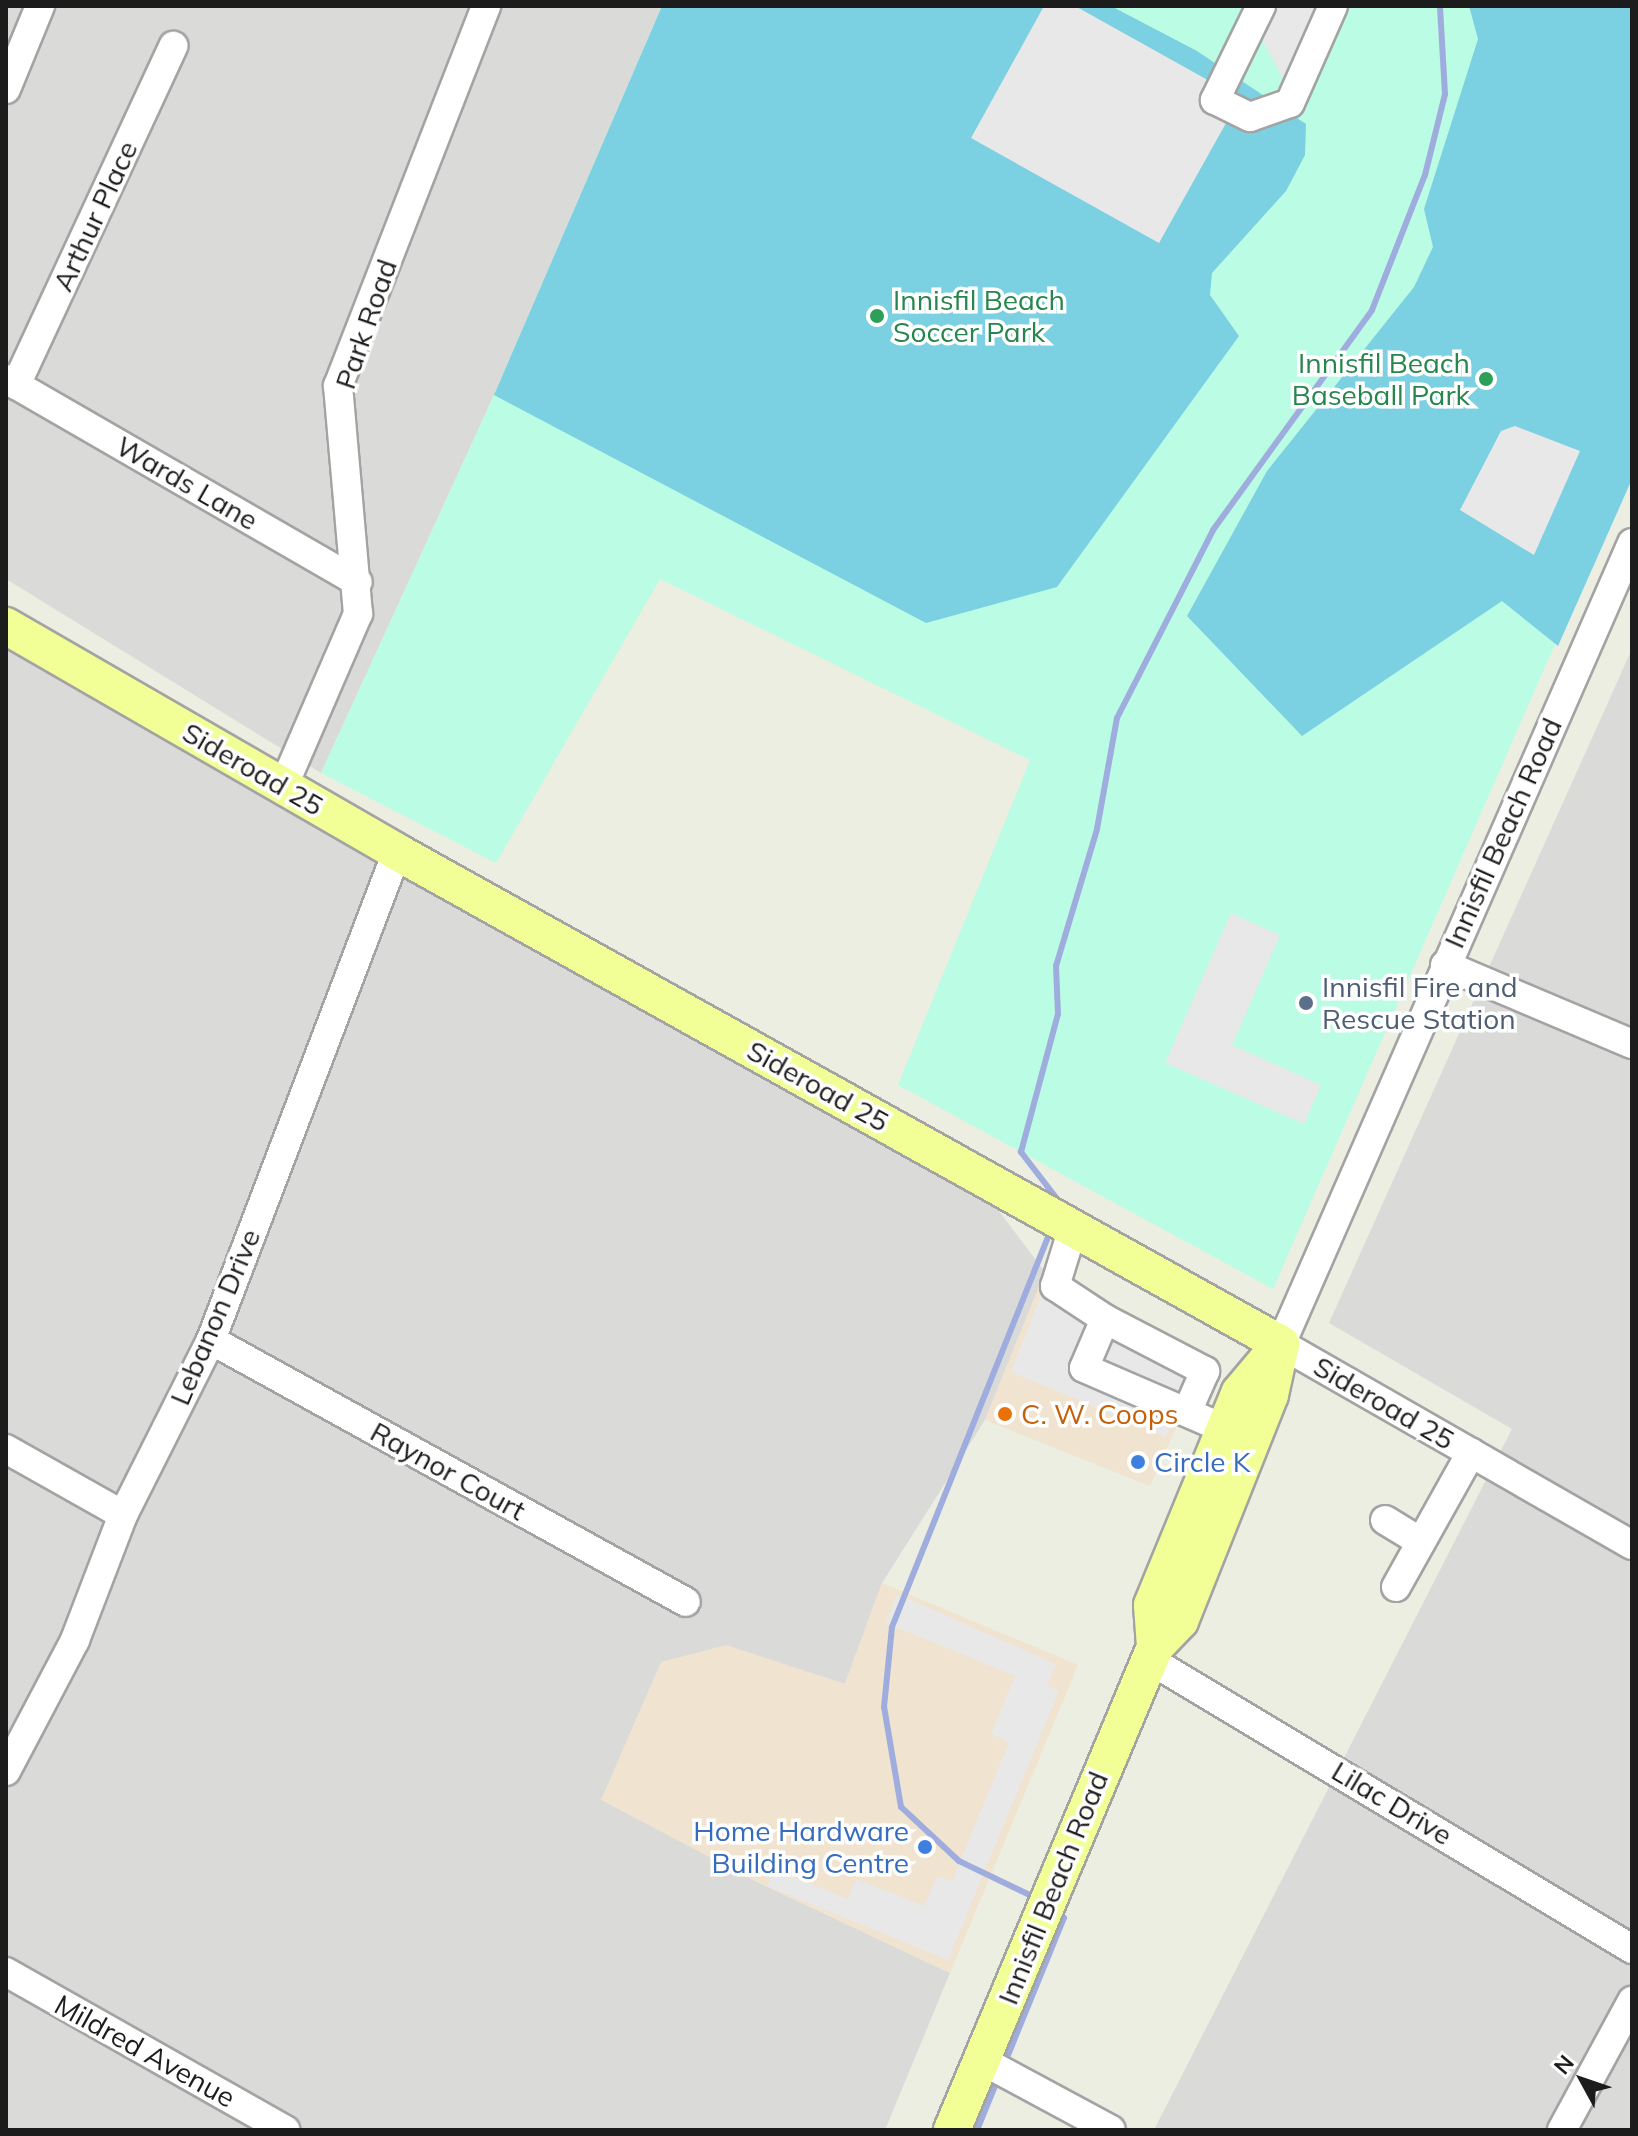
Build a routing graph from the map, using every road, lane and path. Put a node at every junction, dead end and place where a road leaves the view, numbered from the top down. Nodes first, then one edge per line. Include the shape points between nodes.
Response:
1 (40, 6) edge
2 (486, 6) edge
3 (1261, 6) edge
4 (1333, 6) edge
5 (173, 46) dead end
6 (6, 89) edge
7 (11, 382) edge
8 (1632, 543) edge
9 (358, 582) junction
10 (6, 626) edge
11 (283, 787) junction
12 (397, 852) junction
13 (1445, 965) junction
14 (1632, 1044) edge
15 (1073, 1228) junction
16 (1105, 1319) junction
17 (211, 1340) junction
18 (1281, 1344) junction
19 (1187, 1412) junction
20 (1225, 1429) junction
21 (6, 1449) edge
22 (1471, 1453) junction
23 (123, 1515) junction
24 (1385, 1520) dead end
25 (1631, 1541) edge
26 (1421, 1542) junction
27 (1396, 1587) dead end
28 (686, 1602) dead end
29 (1153, 1653) junction
30 (6, 1771) edge
31 (1632, 1949) edge
32 (6, 1972) edge
33 (1632, 2001) edge
34 (983, 2061) junction
35 (285, 2130) edge
36 (952, 2130) edge
37 (1111, 2130) edge
38 (1562, 2130) edge

1 - 6 street
2 - 9 street, Park Road via 338,386
3 - 4 street via 1215,100 1250,117 1290,103
5 - 7 street, Arthur Place
7 - 9 street, Wards Lane
8 - 13 street, Innisfil Beach Road
9 - 11 street, Park Road via 358,614 342,661
10 - 11 main road, Sideroad 25
11 - 12 main road, Sideroad 25
12 - 15 main road, Sideroad 25
12 - 17 street, Lebanon Drive
13 - 14 street
13 - 18 street, Innisfil Beach Road
15 - 16 street via 1055,1286
15 - 18 main road, Sideroad 25
16 - 19 street via 1205,1371
16 - 19 street via 1084,1368
17 - 23 street, Lebanon Drive
17 - 28 street, Raynor Court
18 - 20 main road, Innisfil Beach Road via 1240,1392
18 - 22 street, Sideroad 25
18 - 29 main road, Innisfil Beach Road via 1270,1395 1180,1621
19 - 20 street
20 - 29 main road, Innisfil Beach Road via 1152,1605
21 - 23 street
22 - 25 street, Sideroad 25
22 - 26 street
23 - 30 street, Lebanon Drive via 75,1640
24 - 26 street
26 - 27 street
29 - 31 street, Lilac Drive
29 - 34 main road, Innisfil Beach Road via 1062,1858
32 - 35 street, Mildred Avenue
33 - 38 street
34 - 36 main road, Innisfil Beach Road
34 - 37 street

